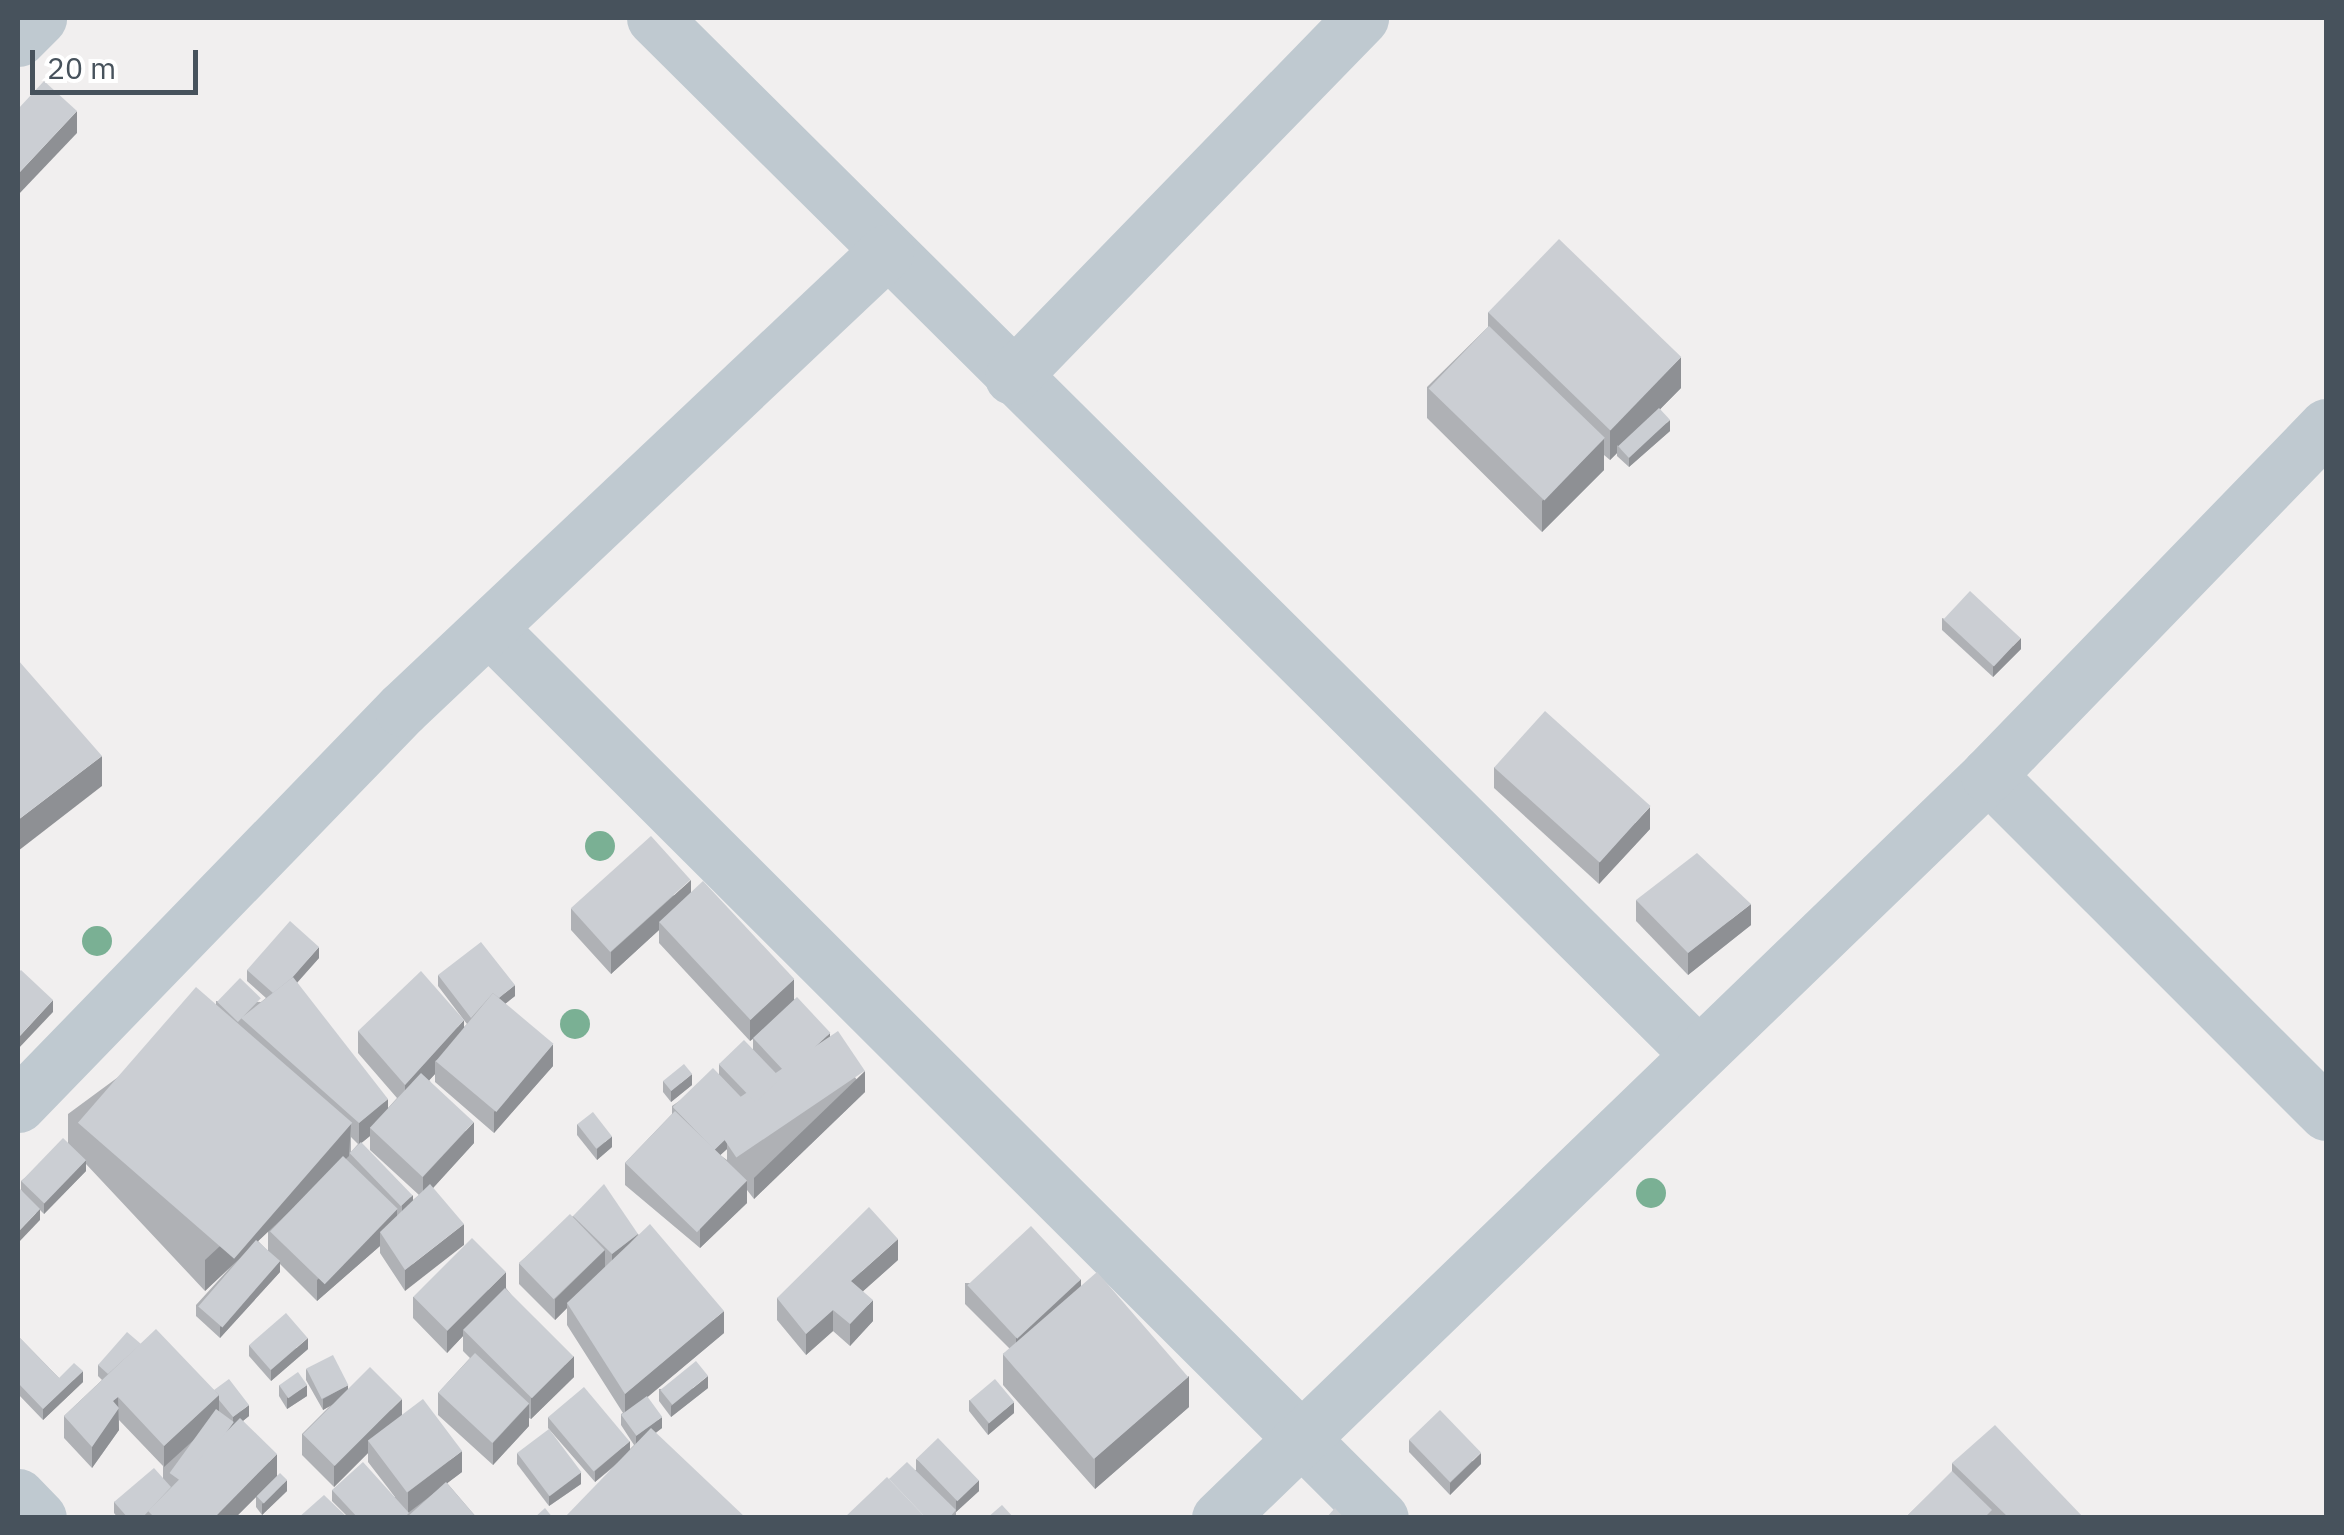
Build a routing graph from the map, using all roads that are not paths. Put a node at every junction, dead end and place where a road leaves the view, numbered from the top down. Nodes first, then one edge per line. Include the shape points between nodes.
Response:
1 (39, 18) edge
2 (654, 18) edge
3 (1360, 18) edge
4 (18, 39) edge
5 (886, 252) junction
6 (1012, 377) junction
7 (2326, 426) edge
8 (488, 628) junction
9 (1988, 775) junction
10 (1698, 1054) junction
11 (18, 1104) edge
12 (2326, 1113) edge
13 (1303, 1440) junction
14 (18, 1496) edge
15 (39, 1518) edge
16 (1218, 1518) edge
17 (1381, 1518) edge

1 - 4 street
2 - 5 street
3 - 6 street
5 - 6 street
5 - 8 street
6 - 10 street
7 - 9 street
8 - 11 street
8 - 13 street
9 - 10 street
9 - 12 street
10 - 13 street
13 - 16 street
13 - 17 street
14 - 15 street

